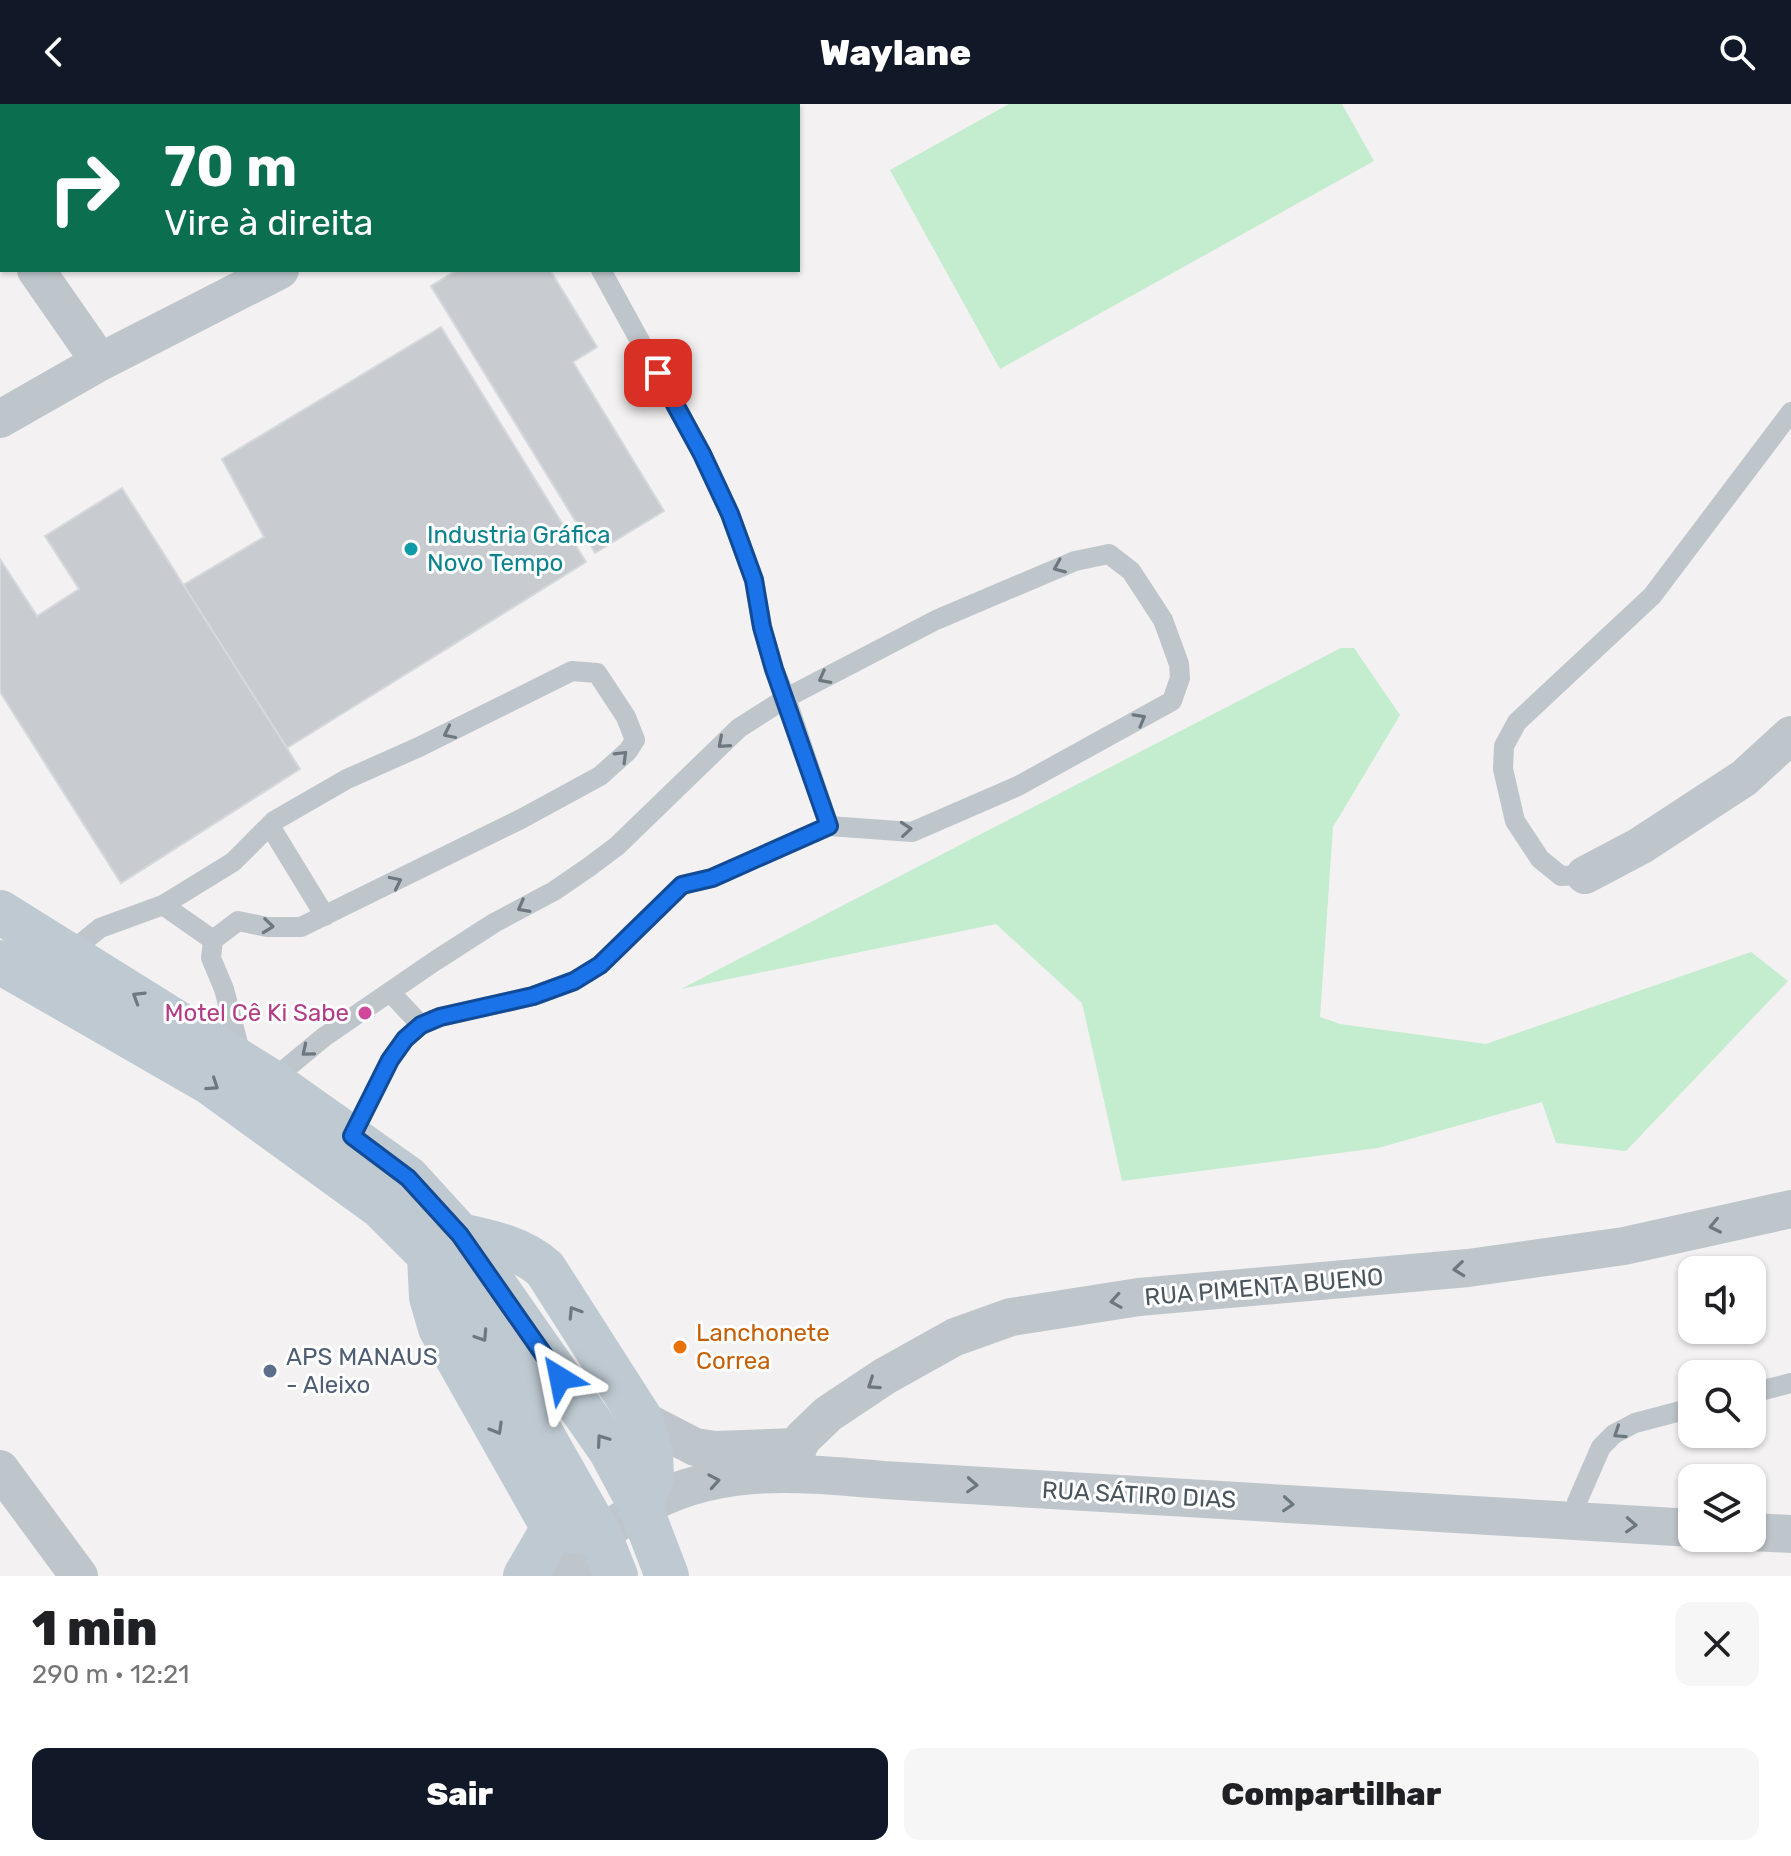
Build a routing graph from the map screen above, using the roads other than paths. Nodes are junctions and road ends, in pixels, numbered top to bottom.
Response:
1 (37, 272) edge
2 (276, 272) edge
3 (602, 272) edge
4 (100, 362) junction
5 (1791, 412) edge
6 (0, 419) edge
7 (786, 698) junction
8 (1791, 735) edge
9 (270, 826) junction
10 (829, 826) junction
11 (1585, 875) joint
12 (163, 905) junction
13 (0, 912) edge
14 (325, 916) junction
15 (213, 940) junction
16 (68, 954) junction
17 (0, 962) edge
18 (390, 992) junction
19 (421, 1025) junction
20 (257, 1072) junction
21 (352, 1136) junction
22 (1791, 1209) edge
23 (444, 1245) junction
24 (1791, 1383) edge
25 (1766, 1389) edge
26 (1678, 1412) edge
27 (641, 1419) junction
28 (795, 1460) junction
29 (0, 1469) edge
30 (641, 1508) junction
31 (1578, 1522) junction
32 (1678, 1527) edge
33 (553, 1528) junction
34 (1766, 1533) edge
35 (1791, 1534) edge
36 (600, 1536) junction
37 (79, 1576) edge
38 (525, 1576) edge
39 (570, 1576) edge
40 (616, 1576) edge
41 (667, 1576) edge

1 - 4 street
2 - 4 street
3 - 7 lane
4 - 6 street
5 - 11 lane
7 - 10 lane
10 -> 7 lane
7 -> 18 lane
8 - 11 street
9 - 12 lane
9 - 14 lane
14 -> 9 lane
10 - 19 lane
12 - 15 lane
12 - 16 lane
13 - 16 main road
15 -> 14 lane
15 - 20 lane
20 -> 16 main road
17 -> 23 main road
18 - 19 lane
18 -> 20 lane
19 - 21 lane
20 - 21 main road
21 - 23 main road
22 -> 28 street, RUA PIMENTA BUENO
27 -> 23 main road
30 -> 23 main road
23 -> 33 main road
23 -> 36 main road
24 - 25 lane
26 -> 31 lane
27 - 28 street, RUA SÁTIRO DIAS
27 - 30 main road
30 -> 28 street, RUA SÁTIRO DIAS
28 -> 31 street, RUA SÁTIRO DIAS
29 - 37 street
30 - 36 street, RUA SÁTIRO DIAS
30 - 41 main road
31 -> 32 street, RUA SÁTIRO DIAS
33 - 36 main road
33 - 38 main road
34 - 35 street
36 - 39 street, RUA SÁTIRO DIAS
36 - 40 main road

